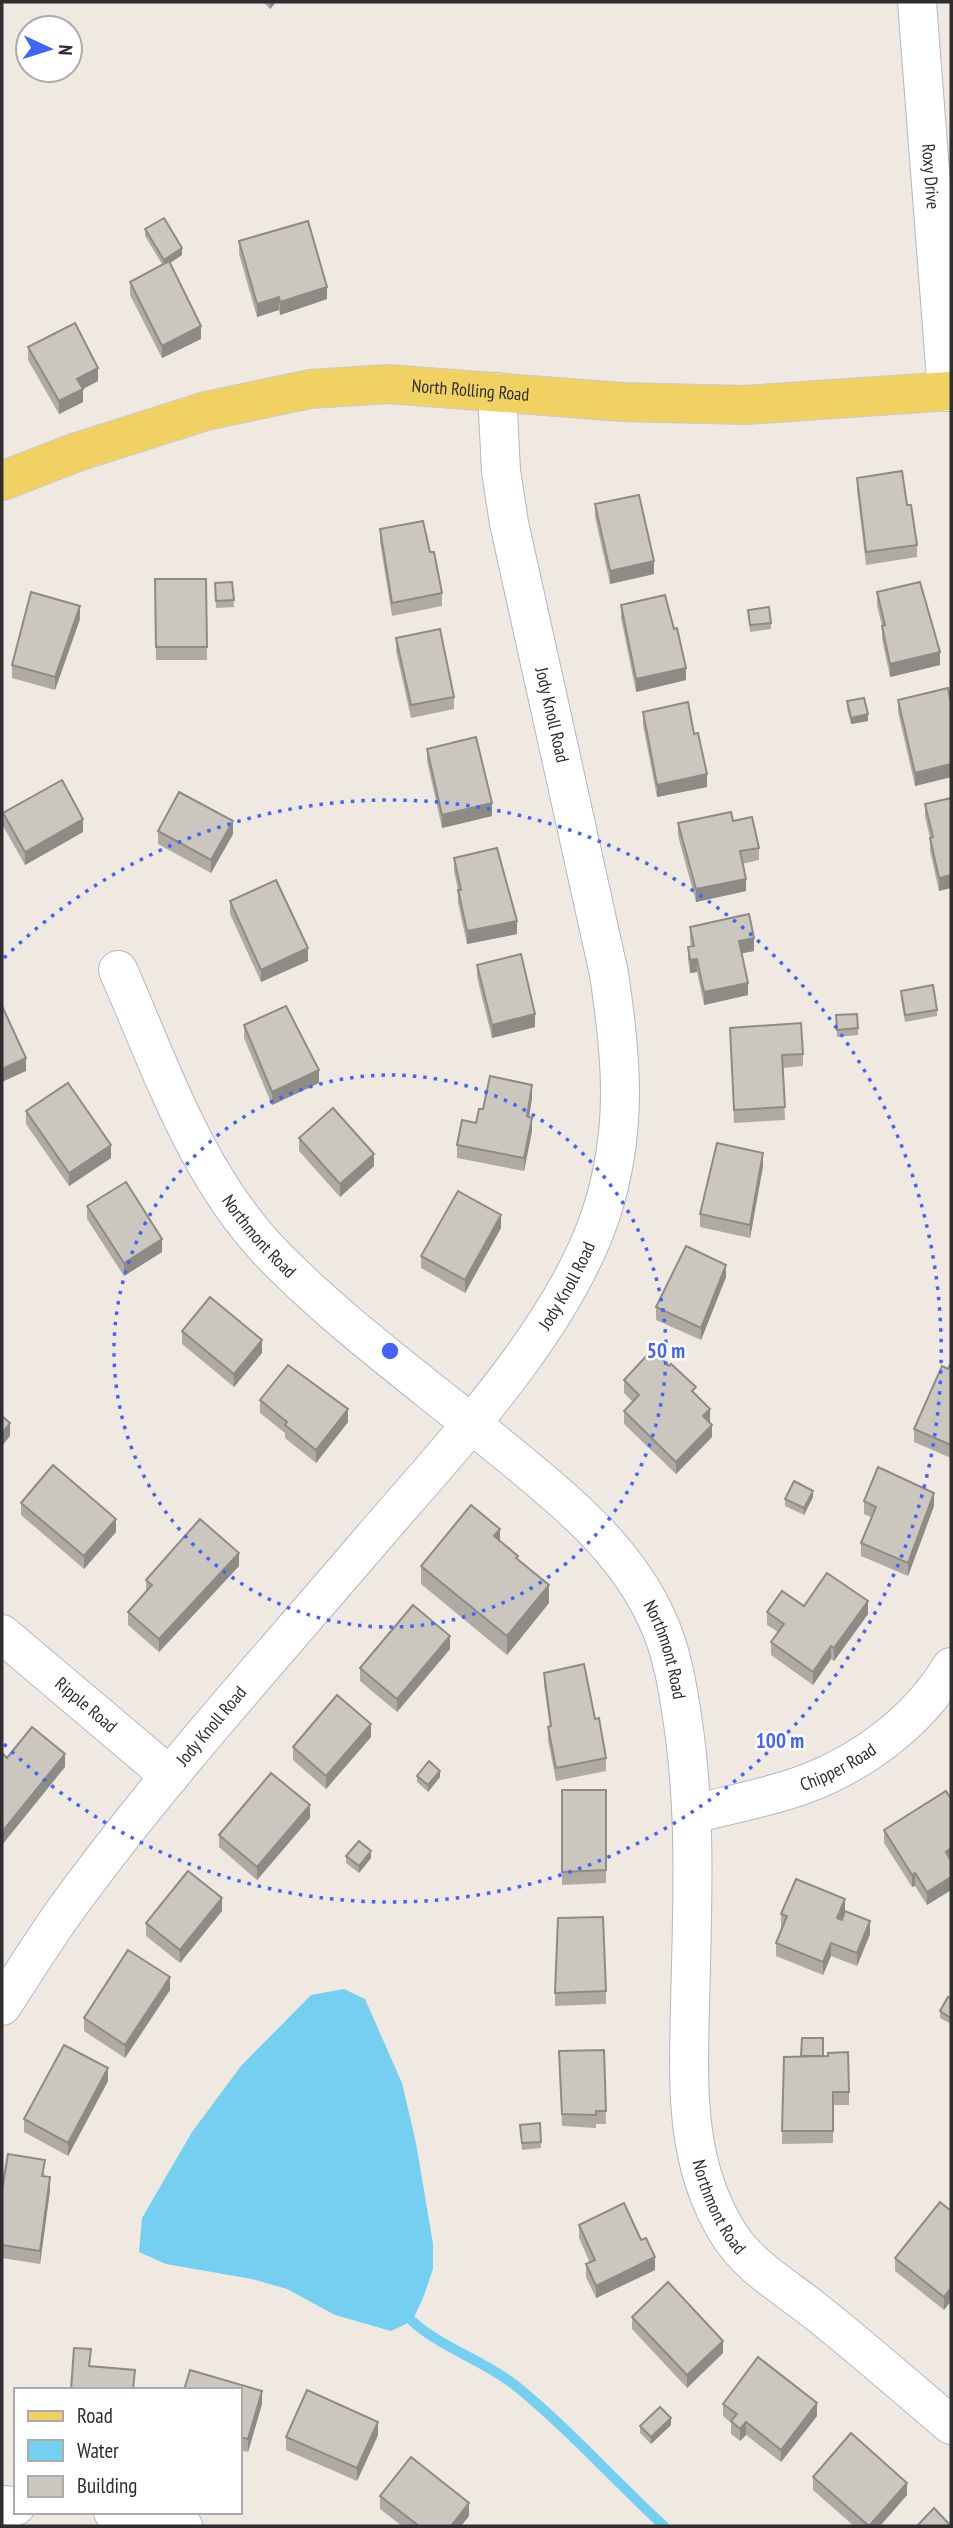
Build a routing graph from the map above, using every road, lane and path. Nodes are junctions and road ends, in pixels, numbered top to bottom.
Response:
1 (917, 2) edge
2 (949, 391) edge
3 (496, 392) junction
4 (2, 481) edge
5 (118, 970) dead end
6 (470, 1423) junction
7 (2, 1634) edge
8 (951, 1667) edge
9 (170, 1776) junction
10 (694, 1814) junction
11 (2, 2006) edge
12 (951, 2426) edge
13 (123, 2514) edge
14 (183, 2526) edge

1 - 2 street, Roxy Drive
2 - 3 main road, North Rolling Road
3 - 4 main road, North Rolling Road
3 - 6 street, Jody Knoll Road
5 - 6 street, Northmont Road
6 - 9 street, Jody Knoll Road
6 - 10 street, Northmont Road
7 - 9 street, Ripple Road
8 - 10 street, Chipper Road
9 - 11 street, Jody Knoll Road
10 - 12 street, Northmont Road
13 - 14 street

